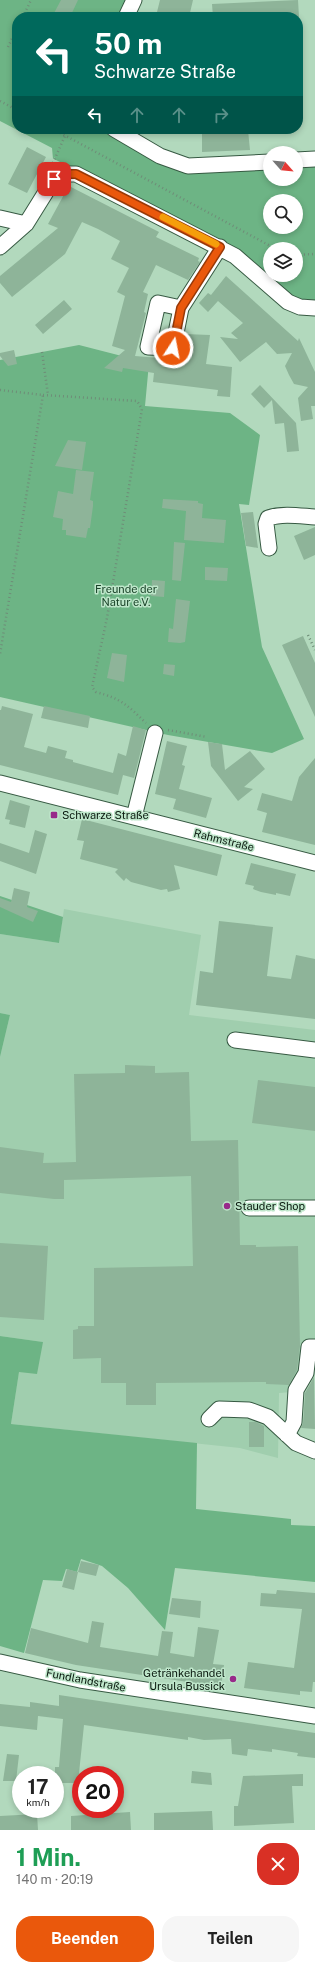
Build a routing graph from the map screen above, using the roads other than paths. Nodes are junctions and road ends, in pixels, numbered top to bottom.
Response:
1 (134, 0) edge
2 (128, 12) edge
3 (123, 134) edge
4 (315, 159) edge
5 (303, 160) edge
6 (263, 162) edge
7 (0, 218) edge
8 (26, 224) junction
9 (0, 247) edge
10 (220, 247) junction
11 (181, 308) dead end
12 (315, 308) edge
13 (315, 518) edge
14 (269, 548) dead end
15 (158, 730) road end
16 (0, 783) edge
17 (134, 817) junction
18 (315, 864) edge
19 (235, 1040) dead end
20 (315, 1050) edge
21 (250, 1208) dead end
22 (315, 1208) edge
23 (315, 1347) edge
24 (209, 1419) dead end
25 (287, 1435) junction
26 (315, 1451) edge
27 (0, 1662) edge
28 (315, 1716) edge

1 - 2 street
3 - 6 street
4 - 5 street
7 - 8 street
8 - 9 street
8 - 10 street
10 - 11 street
10 - 12 street
13 - 14 street
15 - 17 street
16 - 17 street, Rahmstraße
17 - 18 street, Rahmstraße
19 - 20 street
21 - 22 street
23 - 25 street
24 - 25 street
25 - 26 street
27 - 28 street, Fundlandstraße

